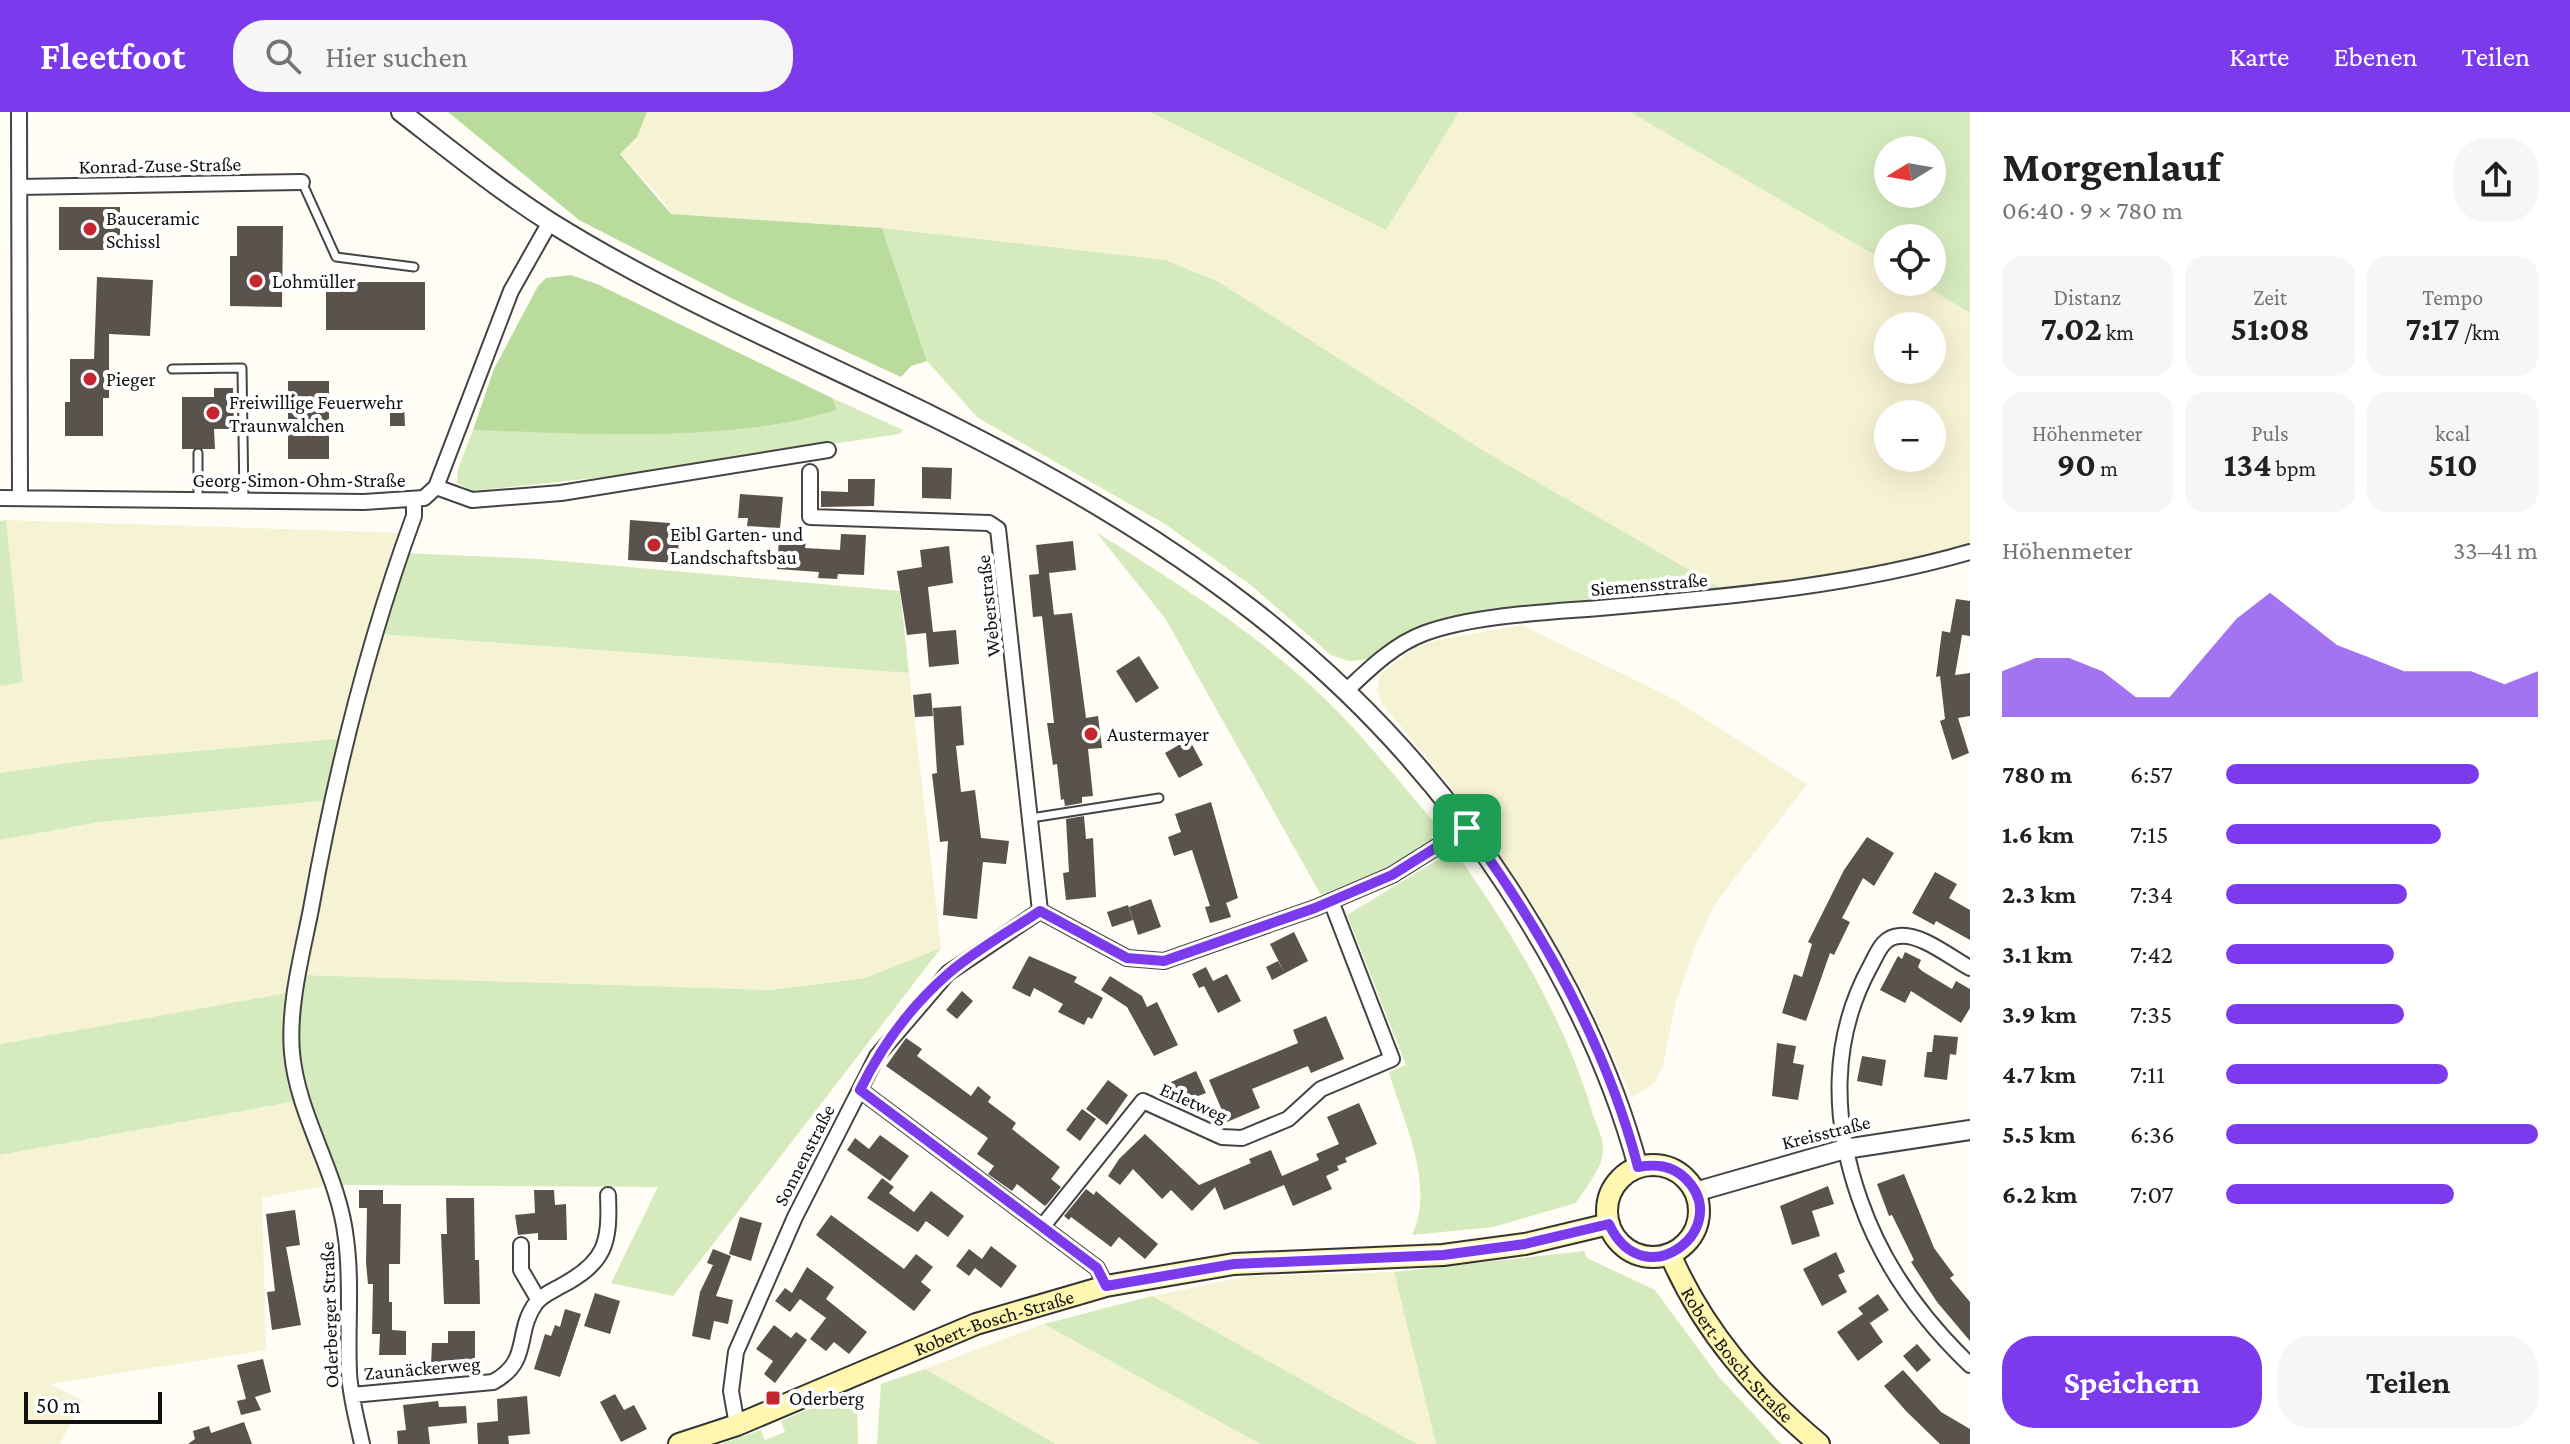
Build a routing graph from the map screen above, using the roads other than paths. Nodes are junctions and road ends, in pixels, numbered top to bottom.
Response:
1 (19, 112) edge
2 (401, 112) edge
3 (302, 182) joint
4 (19, 187) junction
5 (550, 222) junction
6 (414, 267) dead end
7 (172, 369) dead end
8 (828, 450) dead end
9 (198, 453) dead end
10 (810, 472) dead end
11 (436, 487) junction
12 (0, 498) edge
13 (20, 498) junction
14 (414, 499) junction
15 (198, 500) junction
16 (244, 501) junction
17 (1970, 552) edge
18 (1348, 689) junction
19 (1159, 798) dead end
20 (1031, 818) junction
21 (1467, 828) junction
22 (1331, 901) junction
23 (1040, 911) junction
24 (1970, 968) edge
25 (860, 1090) junction
26 (1970, 1130) edge
27 (1845, 1149) junction
28 (1638, 1167) junction
29 (1695, 1192) junction
30 (608, 1195) dead end
31 (1609, 1224) junction
32 (1042, 1227) junction
33 (521, 1245) dead end
34 (1670, 1254) junction
35 (1106, 1286) junction
36 (538, 1299) junction
37 (1970, 1365) edge
38 (352, 1395) junction
39 (737, 1425) junction
40 (362, 1444) edge
41 (679, 1444) edge
42 (1819, 1444) edge

1 - 4 street
2 - 5 street
3 - 4 street, Konrad-Zuse-Straße
3 - 6 lane
4 - 13 street
5 - 11 street
5 - 18 street
7 - 16 lane
8 - 11 street
9 - 15 lane
10 - 20 street, Weberstraße
11 - 14 street, Georg-Simon-Ohm-Straße
12 - 13 street, Georg-Simon-Ohm-Straße
13 - 15 street, Georg-Simon-Ohm-Straße
14 - 16 street, Georg-Simon-Ohm-Straße
14 - 38 street, Oderberger Straße
15 - 16 street, Georg-Simon-Ohm-Straße
17 - 18 street, Siemensstraße
18 - 21 street
19 - 20 lane
20 - 23 street, Weberstraße
21 - 22 street
21 - 28 street
22 - 23 street
22 - 32 street, Erletweg
23 - 25 street, Sonnenstraße
24 - 27 street
25 - 32 street
25 - 39 street, Sonnenstraße
26 - 27 street, Kreisstraße
27 - 29 street, Kreisstraße
27 - 37 street
28 - 29 main road
28 - 31 main road
29 - 34 main road
30 - 36 street
31 - 34 main road
31 - 35 main road, Robert-Bosch-Straße
32 - 35 street
33 - 36 street
34 - 42 main road, Robert-Bosch-Straße
35 - 39 main road, Robert-Bosch-Straße
36 - 38 street, Zaunäckerweg
38 - 40 street, Oderberger Straße
39 - 41 main road, Robert-Bosch-Straße

